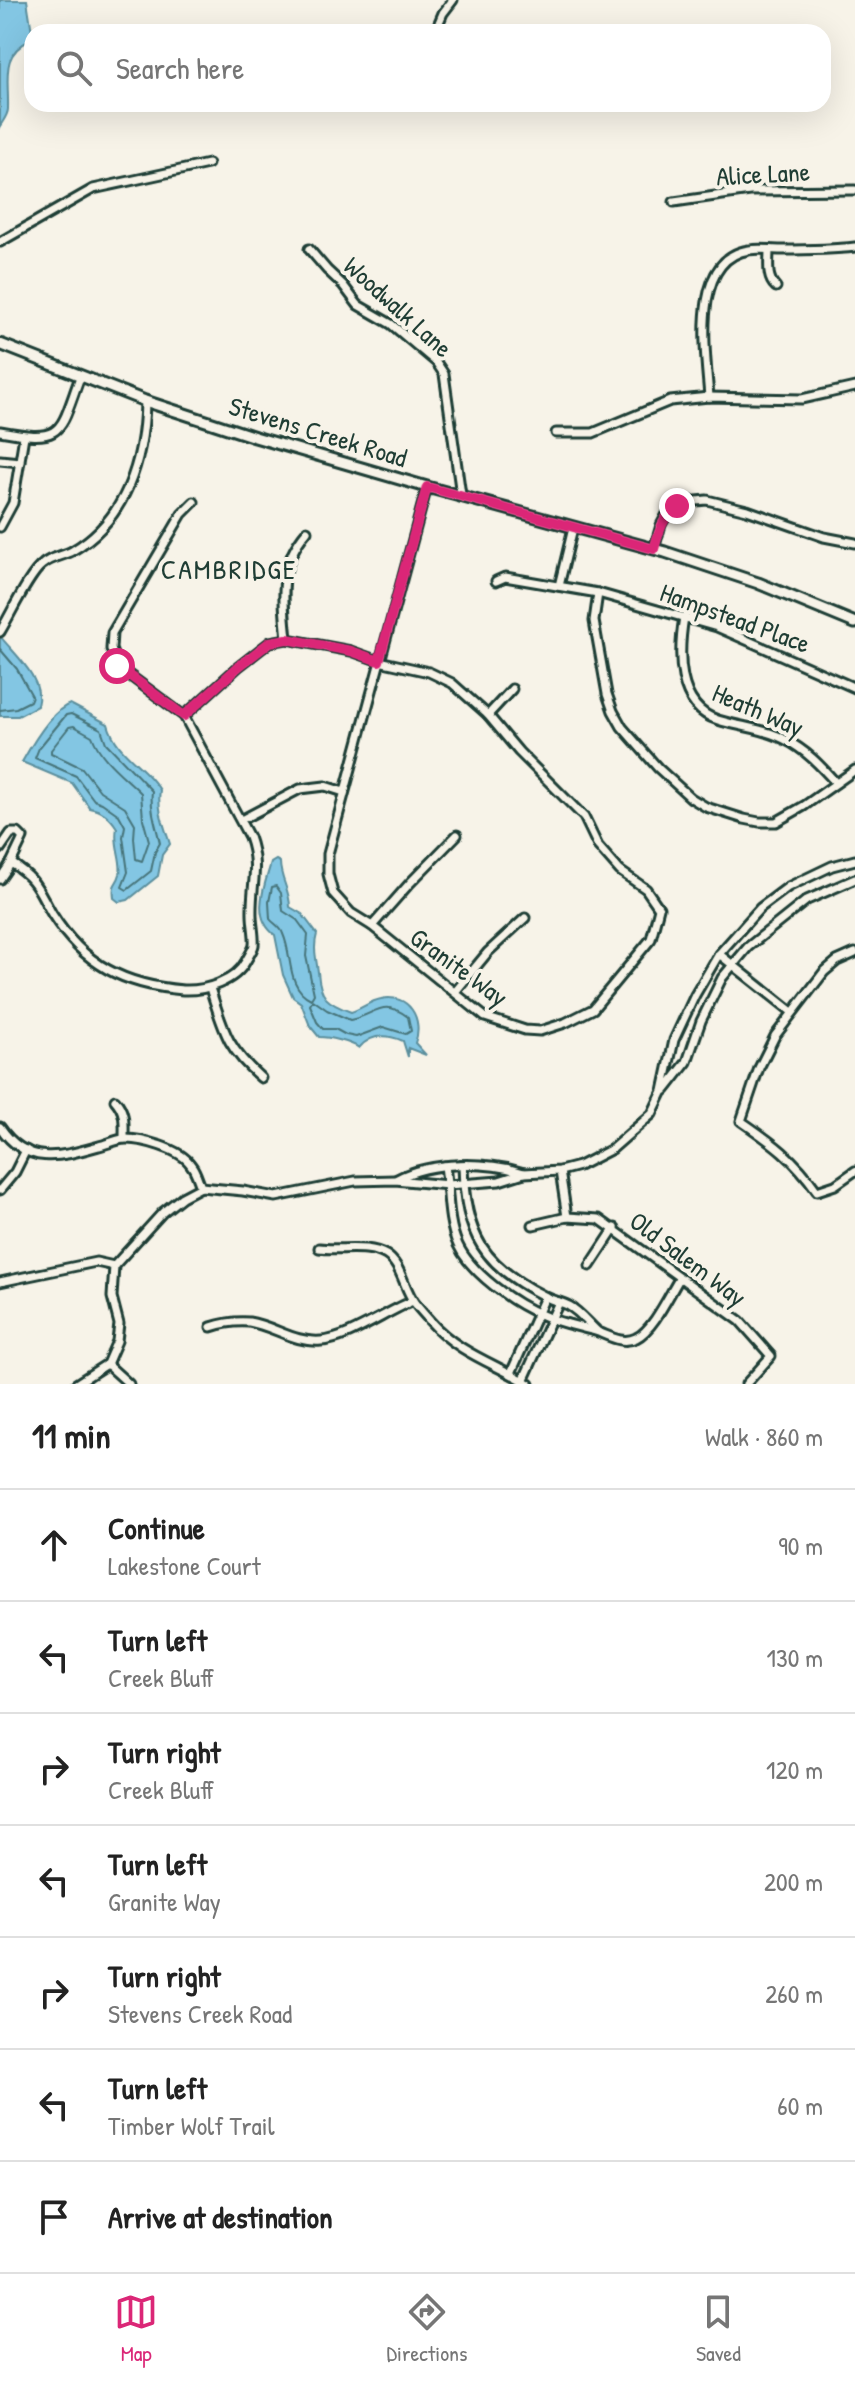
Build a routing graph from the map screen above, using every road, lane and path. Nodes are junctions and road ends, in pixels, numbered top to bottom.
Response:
1 (453, 0) edge
2 (438, 24) edge
3 (208, 164) dead end
4 (855, 190) edge
5 (674, 202) dead end
6 (0, 242) edge
7 (855, 247) edge
8 (309, 249) dead end
9 (769, 250) junction
10 (776, 287) dead end
11 (0, 344) edge
12 (80, 377) junction
13 (855, 387) edge
14 (709, 397) junction
15 (145, 401) junction
16 (0, 431) edge
17 (556, 433) dead end
18 (24, 436) junction
19 (0, 460) edge
20 (20, 462) junction
21 (427, 487) junction
22 (461, 495) junction
23 (194, 502) dead end
24 (0, 527) edge
25 (573, 528) junction
26 (307, 531) dead end
27 (855, 543) edge
28 (654, 549) junction
29 (496, 581) dead end
30 (559, 586) junction
31 (598, 593) junction
32 (684, 617) junction
33 (855, 623) edge
34 (0, 632) edge
35 (287, 639) junction
36 (379, 661) junction
37 (855, 688) edge
38 (512, 689) dead end
39 (488, 715) junction
40 (184, 716) junction
41 (855, 770) edge
42 (836, 783) junction
43 (344, 792) junction
44 (241, 820) junction
45 (457, 835) dead end
46 (0, 849) edge
47 (855, 860) edge
48 (11, 863) junction
49 (0, 879) edge
50 (855, 879) edge
51 (525, 918) dead end
52 (372, 926) junction
53 (855, 953) edge
54 (719, 954) junction
55 (733, 965) junction
56 (210, 988) junction
57 (455, 992) junction
58 (792, 1012) junction
59 (261, 1078) dead end
60 (663, 1091) junction
61 (115, 1100) dead end
62 (0, 1127) edge
63 (124, 1139) junction
64 (26, 1150) junction
65 (445, 1166) junction
66 (463, 1166) junction
67 (560, 1171) junction
68 (855, 1171) edge
69 (524, 1173) junction
70 (395, 1180) junction
71 (463, 1184) junction
72 (448, 1185) junction
73 (201, 1187) junction
74 (0, 1190) edge
75 (567, 1217) junction
76 (533, 1225) dead end
77 (615, 1228) junction
78 (319, 1248) dead end
79 (114, 1266) junction
80 (590, 1266) dead end
81 (679, 1279) junction
82 (0, 1282) edge
83 (545, 1297) junction
84 (413, 1301) junction
85 (559, 1302) junction
86 (538, 1314) junction
87 (552, 1319) junction
88 (211, 1327) dead end
89 (598, 1332) junction
90 (107, 1364) junction
91 (518, 1379) edge
92 (76, 1384) edge
93 (129, 1384) edge
94 (746, 1384) edge

1 - 2 street
3 - 6 street
4 - 5 street, Alice Lane
7 - 9 street
8 - 22 street, Woodwalk Lane
9 - 10 street
9 - 14 street
11 - 12 street, Stevens Creek Road
12 - 15 street, Stevens Creek Road
12 - 18 street
13 - 14 street
14 - 17 street
15 - 21 street, Stevens Creek Road
15 - 34 street
16 - 18 street
18 - 20 street
19 - 20 street
20 - 24 street
21 - 22 street, Stevens Creek Road
21 - 36 street, Granite Way
22 - 25 street, Stevens Creek Road
23 - 40 street
25 - 28 street, Stevens Creek Road
25 - 30 street
26 - 35 street
27 - 28 street
28 - 33 street, Stevens Creek Road
29 - 30 street, Hampstead Place
30 - 31 street, Hampstead Place
31 - 32 street, Hampstead Place
31 - 42 street
32 - 37 street, Hampstead Place
32 - 42 street, Heath Way
35 - 36 street
35 - 40 street
36 - 39 street, Granite Way
36 - 43 street, Granite Way
38 - 39 street
39 - 57 street, Granite Way
40 - 44 street
41 - 42 street
43 - 44 street
43 - 52 street, Granite Way
44 - 56 street
45 - 52 street
46 - 48 street
47 - 54 street
48 - 49 street
48 - 56 street
50 - 55 street
51 - 57 street
52 - 57 street, Granite Way
53 - 58 street
54 - 55 street
54 - 60 street
55 - 58 street
55 - 60 street
56 - 59 street
58 - 68 street
60 - 67 street
61 - 63 street
62 - 64 street
63 - 64 street
63 - 73 street
64 - 74 street
65 - 66 street
65 - 70 street
65 - 72 street
66 - 69 street
66 - 71 street
67 - 69 street
67 - 75 street
69 - 71 street
70 - 72 street
70 - 73 street
71 - 72 street
71 - 83 street
72 - 86 street
73 - 79 street
75 - 76 street, Old Salem Way
75 - 77 street, Old Salem Way
77 - 80 street
77 - 81 street, Old Salem Way
78 - 84 street
79 - 82 street
79 - 90 street
81 - 89 street
81 - 94 street, Old Salem Way
83 - 85 street
83 - 86 street
84 - 88 street
84 - 91 street
85 - 87 street
85 - 89 street
86 - 87 street
86 - 91 street
87 - 89 street
87 - 91 street
90 - 92 street
90 - 93 street

